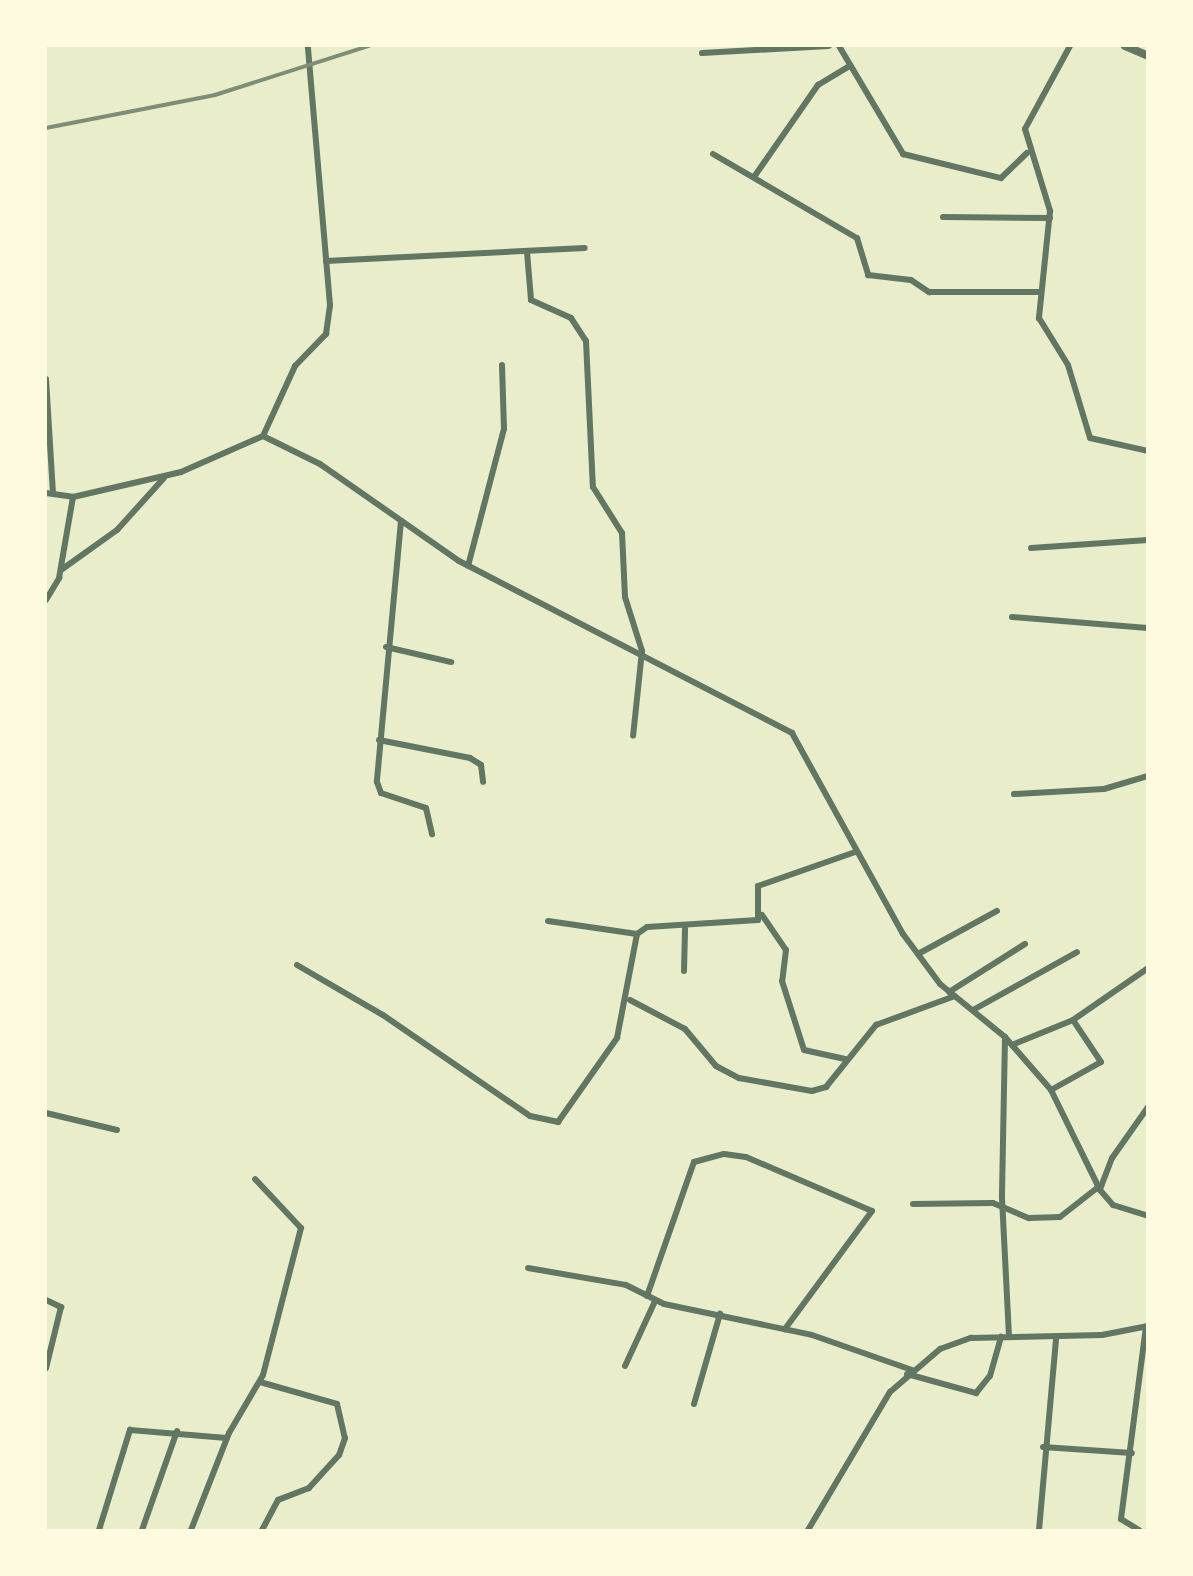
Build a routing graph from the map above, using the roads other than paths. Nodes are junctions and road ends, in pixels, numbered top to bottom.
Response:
1 (308, 46) edge
2 (829, 46) edge
3 (839, 46) edge
4 (1070, 46) edge
5 (1125, 46) edge
6 (702, 53) dead end
7 (1147, 56) edge
8 (850, 66) junction
9 (1027, 153) junction
10 (713, 154) dead end
11 (754, 177) junction
12 (943, 217) dead end
13 (1050, 218) junction
14 (585, 248) dead end
15 (527, 252) junction
16 (326, 261) junction
17 (1041, 292) junction
18 (502, 365) dead end
19 (46, 379) edge
20 (263, 436) junction
21 (1147, 451) edge
22 (166, 476) junction
23 (49, 494) edge
24 (73, 497) junction
25 (401, 521) junction
26 (1147, 540) edge
27 (1031, 548) dead end
28 (468, 566) junction
29 (61, 570) junction
30 (46, 600) edge
31 (1012, 617) dead end
32 (1147, 628) edge
33 (386, 647) junction
34 (642, 652) junction
35 (450, 662) dead end
36 (633, 736) dead end
37 (379, 740) junction
38 (1147, 776) edge
39 (483, 782) dead end
40 (1014, 794) dead end
41 (432, 834) dead end
42 (855, 852) junction
43 (997, 911) dead end
44 (762, 915) junction
45 (548, 921) dead end
46 (685, 929) junction
47 (637, 934) junction
48 (1025, 944) dead end
49 (1077, 952) dead end
50 (918, 954) junction
51 (297, 965) dead end
52 (1147, 968) edge
53 (684, 971) dead end
54 (952, 994) junction
55 (629, 1000) junction
56 (973, 1010) junction
57 (1073, 1020) junction
58 (1005, 1037) junction
59 (1012, 1045) junction
60 (845, 1059) junction
61 (1051, 1090) junction
62 (1147, 1107) edge
63 (46, 1113) edge
64 (117, 1130) dead end
65 (255, 1180) dead end
66 (1099, 1189) junction
67 (913, 1204) dead end
68 (1002, 1207) junction
69 (1147, 1216) edge
70 (528, 1268) dead end
71 (647, 1296) junction
72 (46, 1300) edge
73 (655, 1301) junction
74 (719, 1314) junction
75 (1147, 1327) edge
76 (785, 1329) junction
77 (1000, 1337) junction
78 (1009, 1337) junction
79 (1056, 1338) junction
80 (625, 1366) dead end
81 (46, 1368) edge
82 (910, 1372) junction
83 (260, 1382) junction
84 (694, 1404) dead end
85 (177, 1431) junction
86 (227, 1438) junction
87 (1043, 1447) junction
88 (1132, 1453) junction
89 (99, 1531) edge
90 (142, 1531) edge
91 (191, 1531) edge
92 (262, 1531) edge
93 (807, 1531) edge
94 (1038, 1531) edge
95 (1139, 1531) edge

1 - 16 street
2 - 6 street
3 - 8 street
4 - 9 street
5 - 7 street
8 - 9 street
8 - 11 street
9 - 13 street
10 - 11 street
11 - 17 street
12 - 13 street
13 - 17 street
14 - 15 street
15 - 16 street
15 - 34 street
16 - 20 street
17 - 21 street
18 - 28 street
19 - 23 street
20 - 22 street
20 - 25 street
22 - 24 street
22 - 29 street
23 - 24 street
24 - 29 street
25 - 28 street
25 - 33 street
26 - 27 street
28 - 34 street
29 - 30 street
31 - 32 street
33 - 35 street
33 - 37 street
34 - 36 street
34 - 42 street
37 - 39 street
37 - 41 street
38 - 40 street
42 - 44 street
42 - 50 street
43 - 50 street
44 - 46 street
44 - 60 street
45 - 47 street
46 - 47 street
46 - 53 street
47 - 55 street
48 - 54 street
49 - 56 street
50 - 54 street
51 - 55 street
52 - 57 street
54 - 56 street
54 - 60 street
55 - 60 street
56 - 58 street
57 - 59 street
57 - 61 street
58 - 59 street
58 - 68 street
59 - 61 street
61 - 66 street
62 - 66 street
63 - 64 street
65 - 83 street
66 - 68 street
66 - 69 street
67 - 68 street
68 - 78 street
70 - 71 street
71 - 73 street
71 - 76 street
72 - 81 street
73 - 74 street
73 - 80 street
74 - 76 street
74 - 84 street
75 - 79 street
75 - 88 street
76 - 82 street
77 - 78 street
77 - 82 street
77 - 82 street
78 - 79 street
79 - 87 street
82 - 93 street
83 - 86 street
83 - 92 street
85 - 86 street
85 - 89 street
85 - 90 street
86 - 91 street
87 - 88 street
87 - 94 street
88 - 95 street

